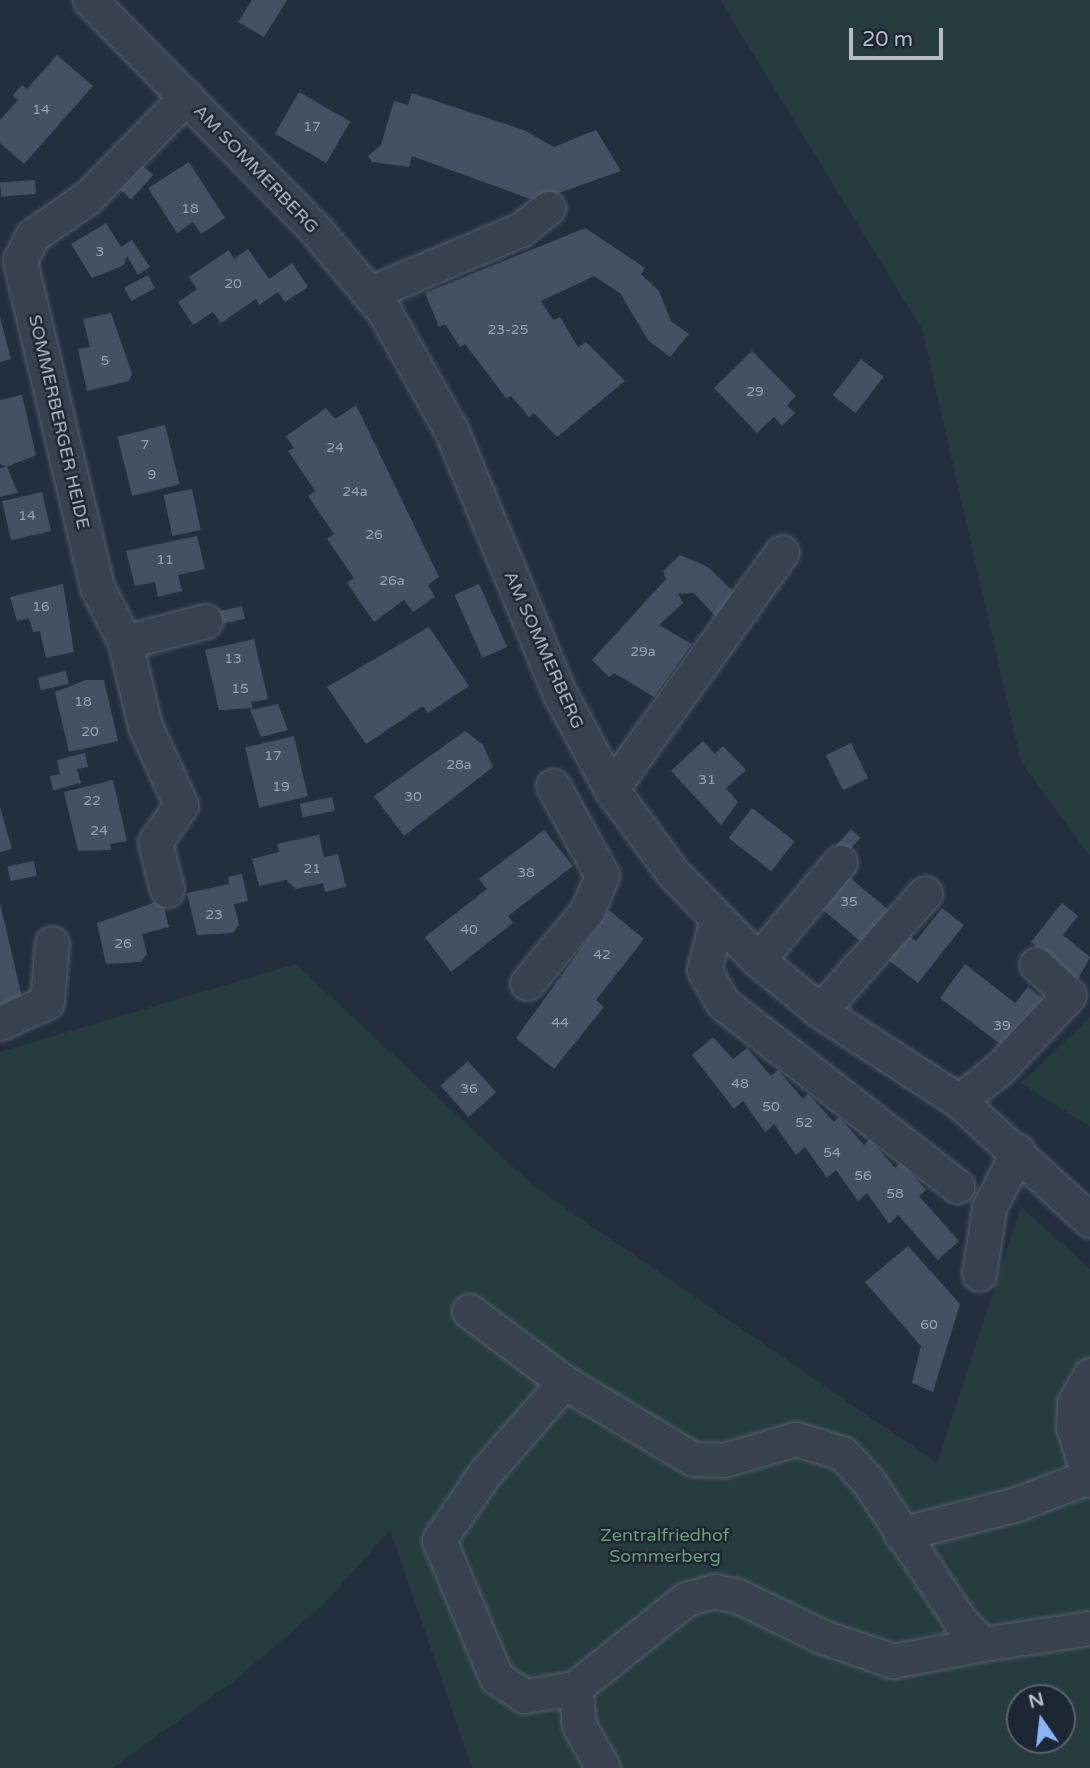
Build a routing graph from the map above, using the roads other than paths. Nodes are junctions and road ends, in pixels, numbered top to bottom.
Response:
1 (90, 0) edge
2 (186, 97) junction
3 (548, 208) dead end
4 (370, 293) junction
5 (782, 552) dead end
6 (205, 621) dead end
7 (125, 642) junction
8 (553, 786) dead end
9 (611, 789) junction
10 (840, 862) dead end
11 (167, 890) dead end
12 (925, 892) dead end
13 (716, 922) junction
14 (52, 943) dead end
15 (758, 960) junction
16 (1036, 964) dead end
17 (527, 983) dead end
18 (820, 1011) junction
19 (0, 1023) edge
20 (958, 1101) junction
21 (1018, 1151) junction
22 (957, 1186) dead end
23 (1090, 1220) edge
24 (979, 1275) dead end
25 (469, 1311) dead end
26 (1090, 1375) edge
27 (564, 1382) junction
28 (1088, 1479) edge
29 (901, 1534) junction
30 (1090, 1628) edge
31 (983, 1644) junction
32 (575, 1688) junction
33 (603, 1768) edge

1 - 2 street, AM SOMMERBERG
2 - 4 street, AM SOMMERBERG
2 - 7 street, SOMMERBERGER HEIDE
3 - 4 street
4 - 9 street, AM SOMMERBERG
5 - 9 street
6 - 7 street
7 - 11 street, SOMMERBERGER HEIDE
8 - 17 street
9 - 13 street, AM SOMMERBERG
10 - 15 street
12 - 18 street
13 - 15 street, AM SOMMERBERG
13 - 22 street
14 - 19 street
15 - 18 street, AM SOMMERBERG
16 - 20 street
18 - 20 street, AM SOMMERBERG
20 - 21 street, AM SOMMERBERG
21 - 23 street, AM SOMMERBERG
21 - 24 street
25 - 27 street
26 - 28 street
27 - 29 street
27 - 32 street
28 - 29 street
29 - 31 street
30 - 31 street
31 - 32 street
32 - 33 street

